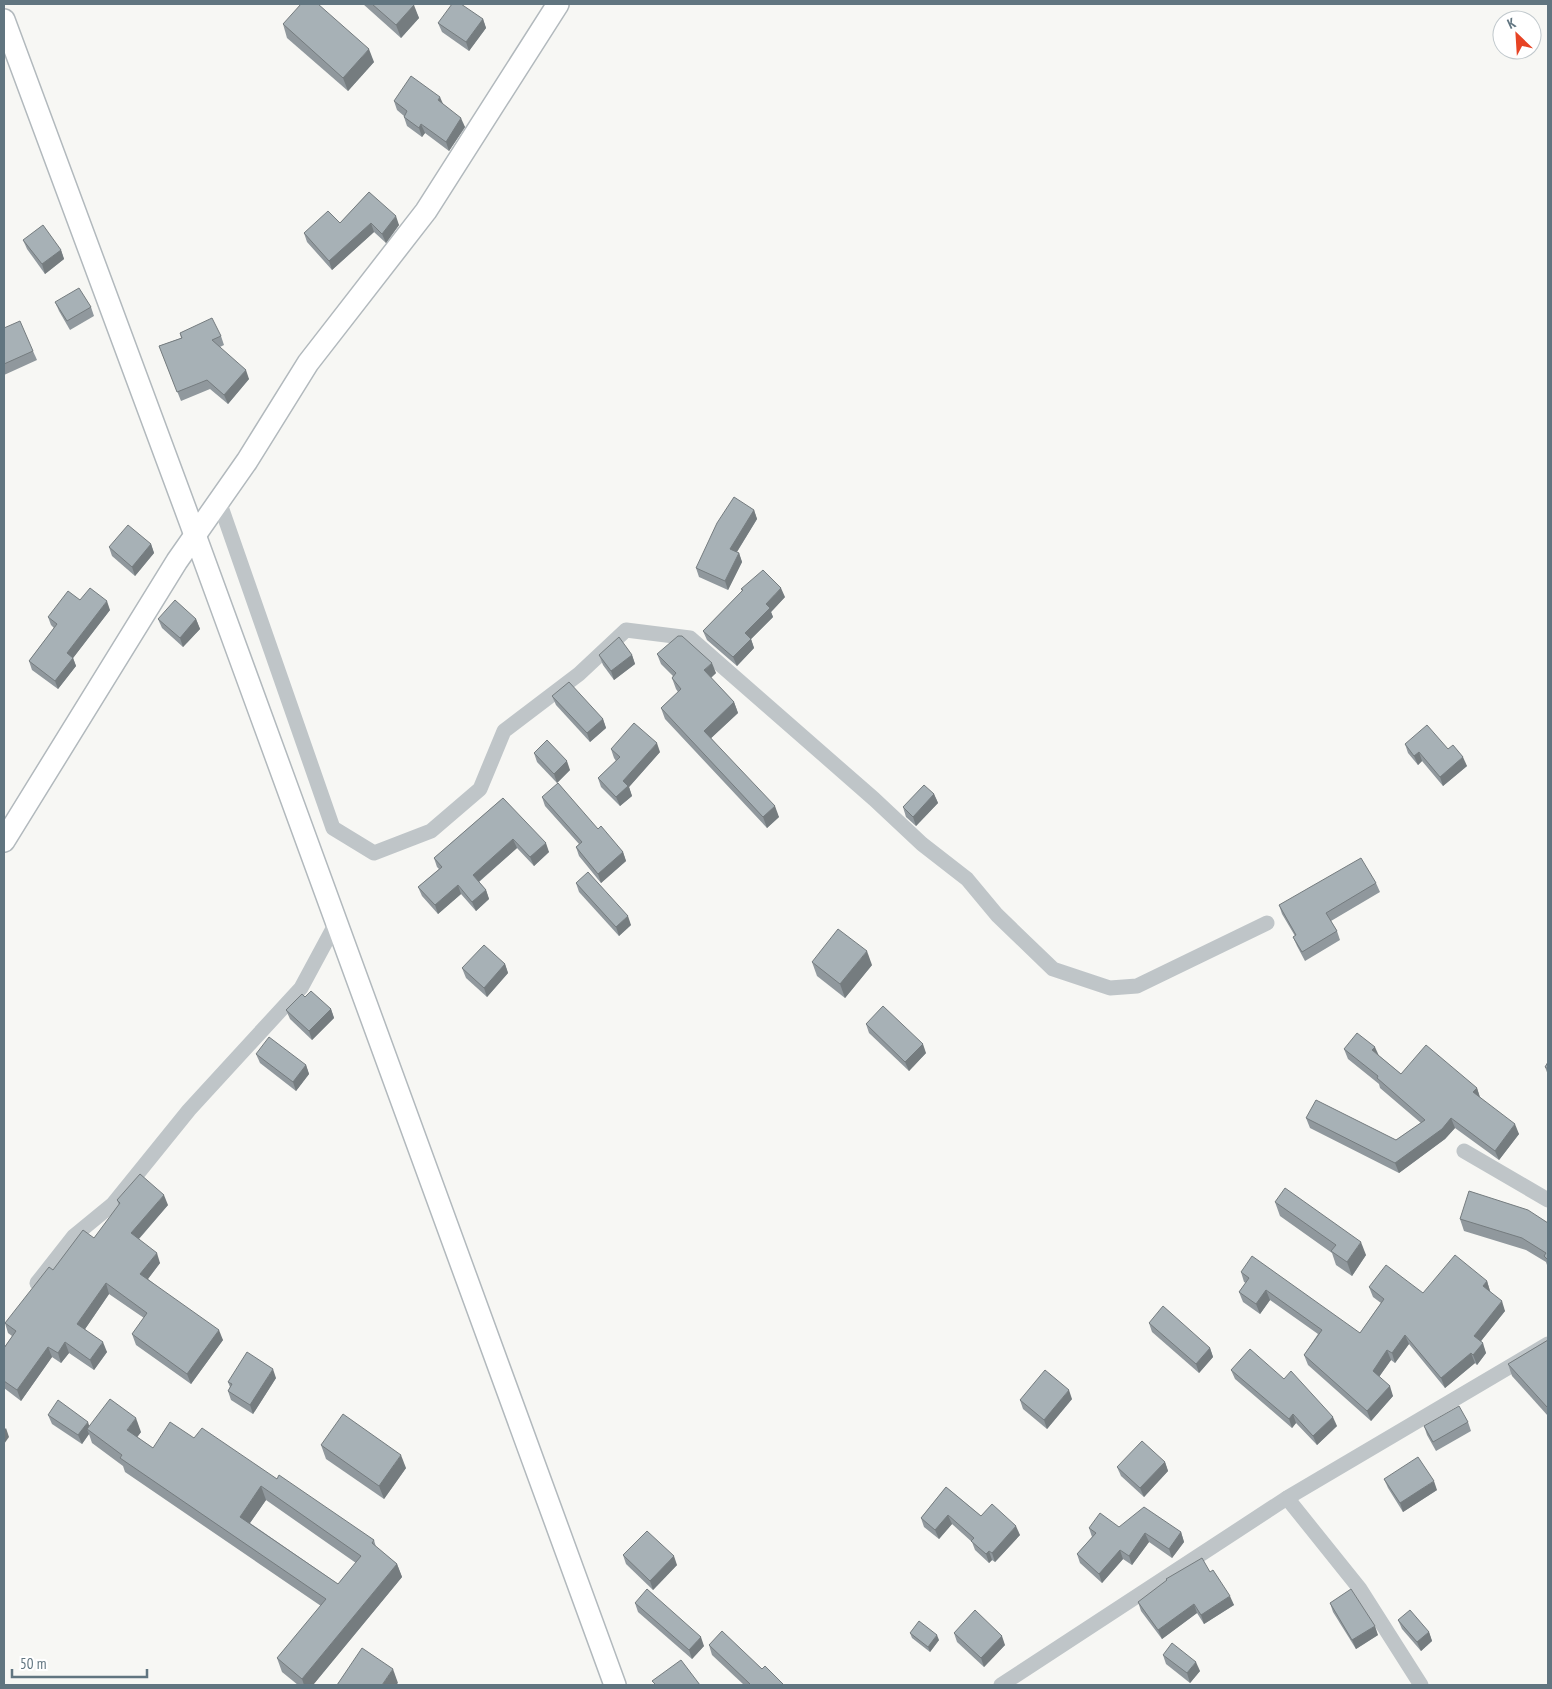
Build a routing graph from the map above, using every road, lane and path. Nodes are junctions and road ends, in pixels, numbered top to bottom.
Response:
1 (558, 4) edge
2 (4, 20) edge
3 (219, 501) junction
4 (195, 536) junction
5 (4, 841) edge
6 (336, 923) junction
7 (1267, 923) dead end
8 (1464, 1151) dead end
9 (1548, 1200) edge
10 (27, 1295) edge
11 (1548, 1344) edge
12 (1287, 1498) junction
13 (615, 1685) edge
14 (1001, 1685) edge
15 (1420, 1685) edge

1 - 3 street
2 - 4 street
3 - 4 street
3 - 7 street
4 - 5 street
4 - 6 street
6 - 10 street
6 - 13 street
8 - 9 street
11 - 12 street
12 - 14 street
12 - 15 street

